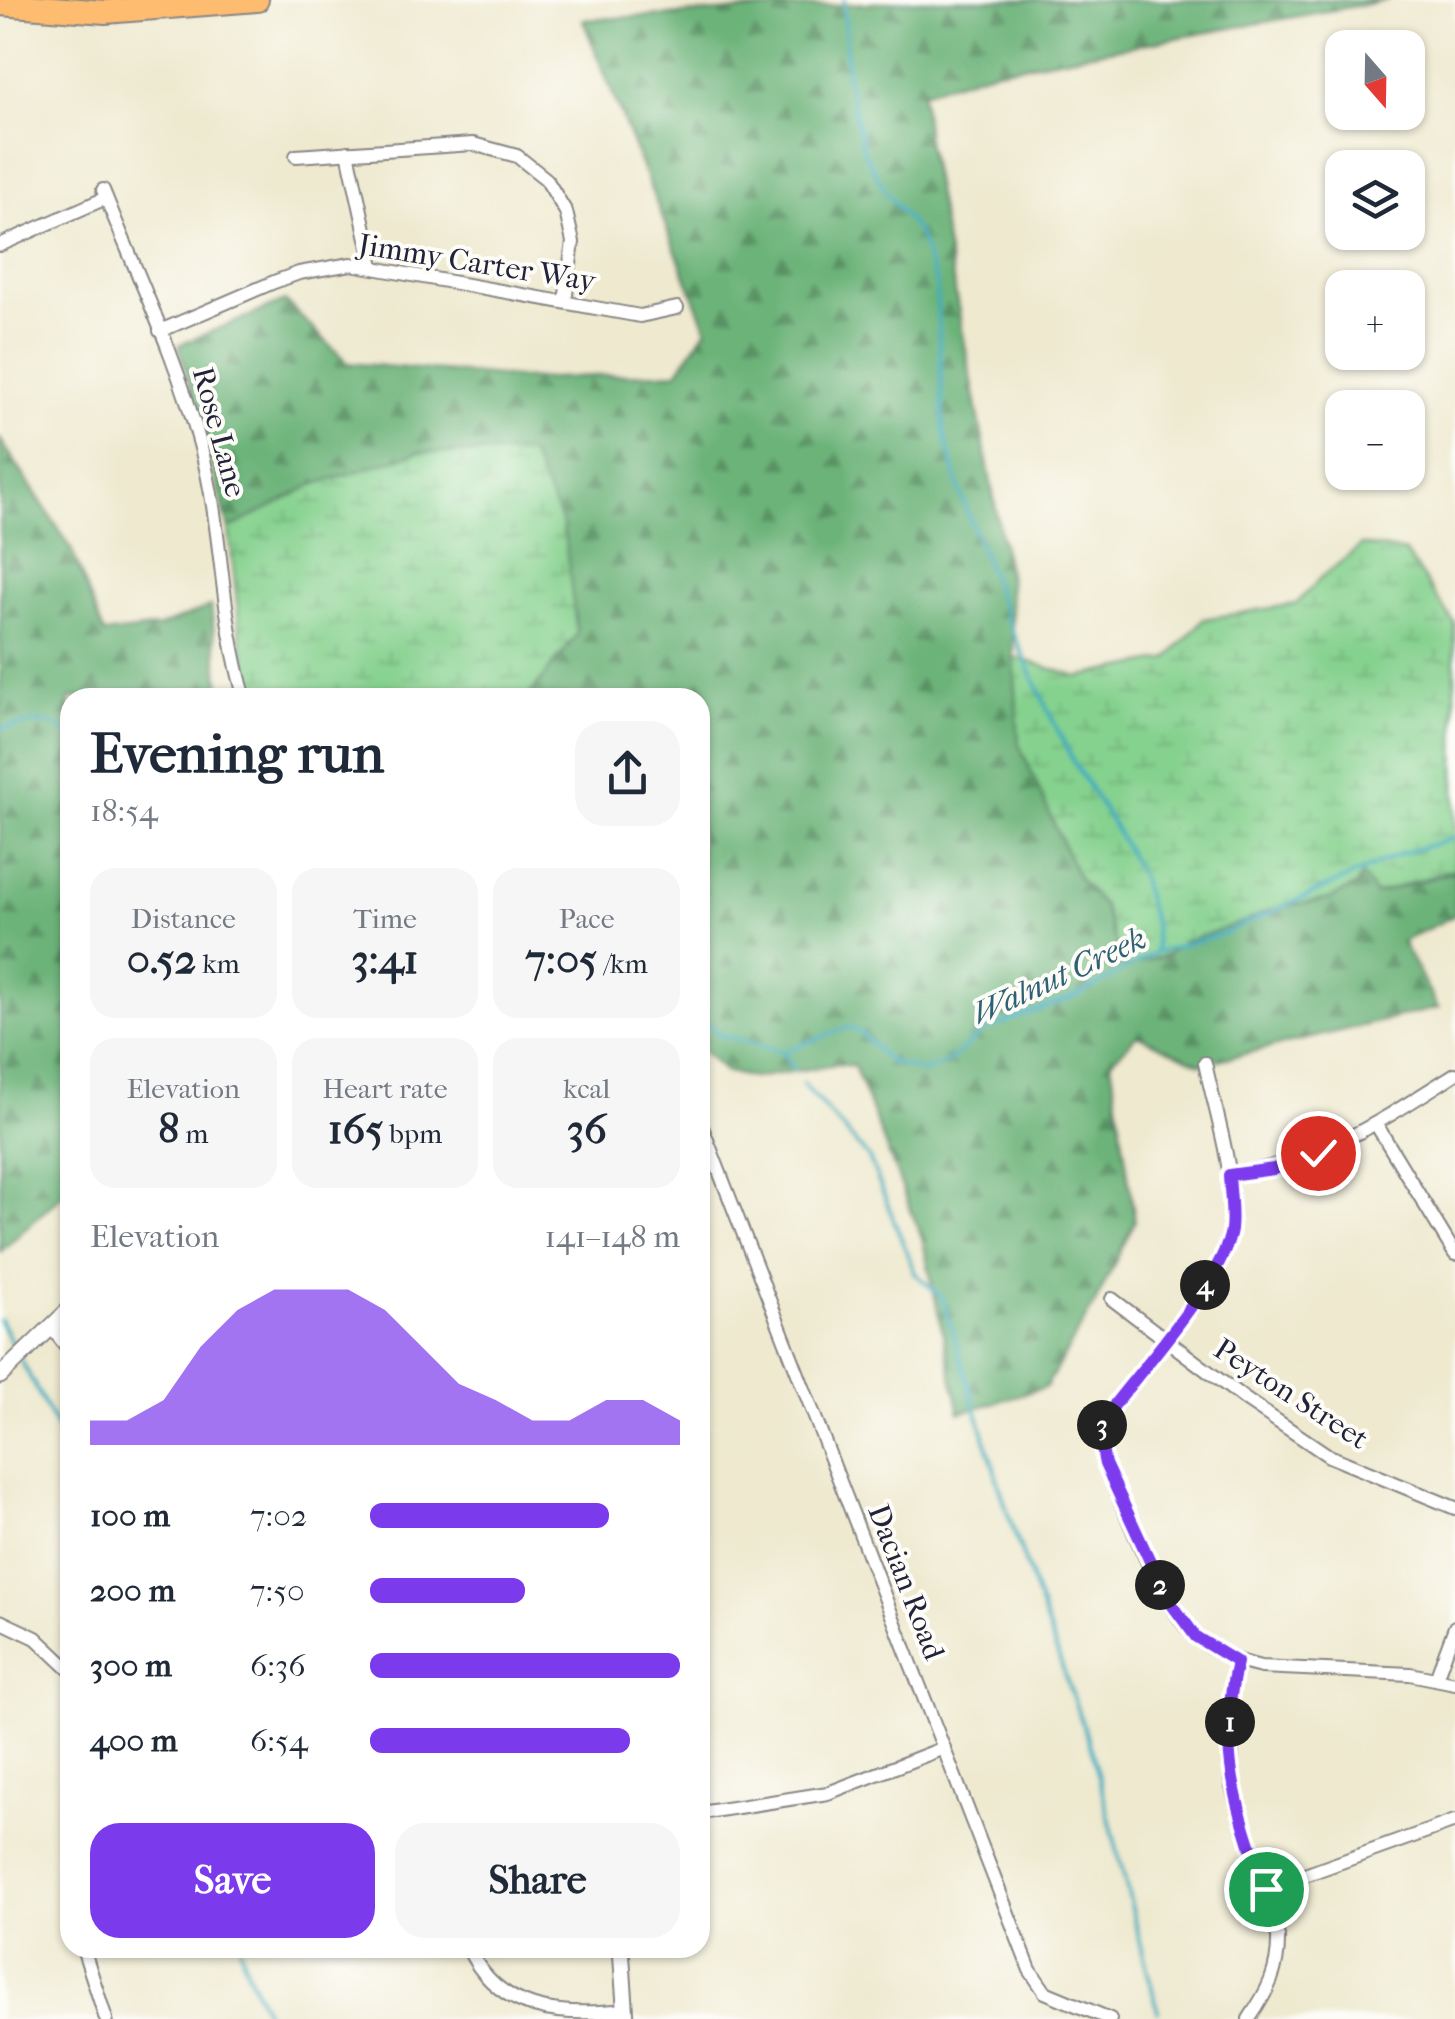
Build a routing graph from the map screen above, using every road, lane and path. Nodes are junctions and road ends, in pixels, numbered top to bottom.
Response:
1 (257, 0) edge
2 (0, 4) edge
3 (105, 12) junction
4 (0, 20) edge
5 (348, 152) junction
6 (296, 156) dead end
7 (0, 245) edge
8 (373, 266) junction
9 (565, 302) junction
10 (678, 308) dead end
11 (160, 332) junction
12 (243, 688) edge
13 (1205, 1063) dead end
14 (1455, 1074) edge
15 (1376, 1124) junction
16 (710, 1148) edge
17 (1229, 1175) junction
18 (1455, 1254) edge
19 (1112, 1298) dead end
20 (60, 1319) edge
21 (51, 1327) junction
22 (60, 1338) edge
23 (1165, 1339) junction
24 (0, 1376) edge
25 (1455, 1508) edge
26 (0, 1620) edge
27 (1455, 1627) edge
28 (60, 1661) edge
29 (1237, 1662) junction
30 (1436, 1678) junction
31 (1455, 1683) edge
32 (944, 1748) junction
33 (710, 1811) edge
34 (1455, 1821) edge
35 (1266, 1889) junction
36 (86, 1958) edge
37 (474, 1958) edge
38 (622, 1958) edge
39 (625, 2014) edge
40 (106, 2019) edge
41 (1110, 2019) edge
42 (1249, 2019) edge

1 - 3 highway
2 - 3 highway
3 - 4 highway
5 - 6 street
5 - 8 street
5 - 9 street
7 - 11 street, Rose Lane
8 - 9 street, Jimmy Carter Way
8 - 11 street, Jimmy Carter Way
9 - 10 street, Jimmy Carter Way
11 - 12 street, Rose Lane
13 - 17 street
14 - 15 street
15 - 17 street
15 - 18 street
16 - 32 street, Dacian Road
17 - 23 street
19 - 23 street, Peyton Street
20 - 21 street
21 - 22 street
21 - 24 street
23 - 25 street, Peyton Street
23 - 29 street
26 - 28 street
27 - 30 street
29 - 30 street
29 - 35 street
30 - 31 street
32 - 33 street
32 - 41 street, Dacian Road
34 - 35 street
35 - 42 street
36 - 40 street
37 - 39 street
38 - 39 street

